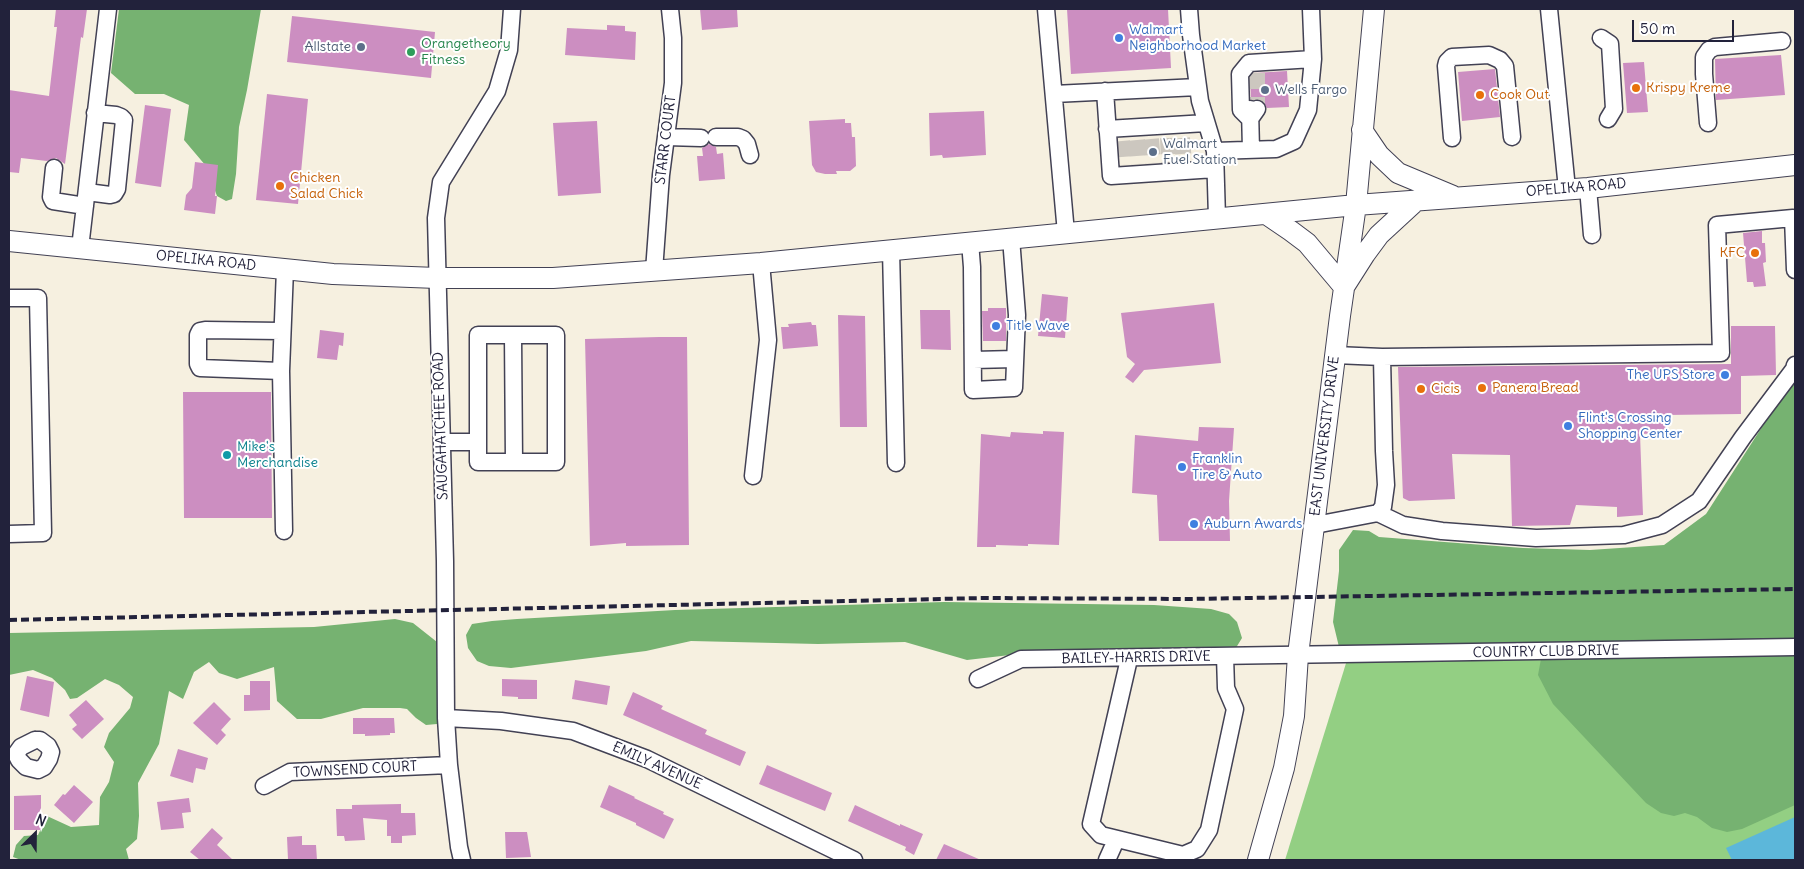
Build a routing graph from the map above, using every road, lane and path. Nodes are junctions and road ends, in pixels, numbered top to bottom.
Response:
1 (108, 9) edge
2 (512, 9) edge
3 (670, 9) edge
4 (1046, 9) edge
5 (1190, 9) edge
6 (1311, 9) edge
7 (1374, 9) edge
8 (1549, 9) edge
9 (1601, 38) dead end
10 (1782, 41) dead end
11 (1313, 59) junction
12 (1198, 87) junction
13 (1105, 91) junction
14 (1054, 94) junction
15 (96, 113) junction
16 (1608, 119) dead end
17 (1206, 123) junction
18 (1708, 123) dead end
19 (1362, 130) junction
20 (1132, 133) junction
21 (666, 137) junction
22 (1512, 137) dead end
23 (1452, 138) dead end
24 (1251, 150) junction
25 (1215, 151) junction
26 (750, 155) dead end
27 (1795, 165) edge
28 (54, 168) dead end
29 (1215, 169) junction
30 (1588, 188) junction
31 (1567, 189) junction
32 (1457, 197) junction
33 (86, 199) junction
34 (1417, 200) junction
35 (1356, 205) junction
36 (1266, 214) junction
37 (1217, 218) junction
38 (1066, 233) junction
39 (1592, 235) dead end
40 (1011, 238) junction
41 (9, 240) edge
42 (970, 242) junction
43 (80, 248) junction
44 (890, 250) junction
45 (761, 263) junction
46 (285, 269) junction
47 (1795, 270) edge
48 (654, 271) junction
49 (437, 278) junction
50 (1344, 287) junction
51 (9, 298) edge
52 (281, 331) junction
53 (513, 335) junction
54 (1335, 355) junction
55 (1382, 357) junction
56 (1015, 358) junction
57 (973, 360) junction
58 (1795, 365) edge
59 (281, 370) junction
60 (442, 442) junction
61 (478, 442) junction
62 (514, 462) junction
63 (896, 463) dead end
64 (753, 476) dead end
65 (1378, 513) junction
66 (1315, 525) junction
67 (284, 531) dead end
68 (9, 534) edge
69 (1795, 647) edge
70 (1298, 655) junction
71 (1225, 656) junction
72 (1129, 659) junction
73 (978, 679) dead end
74 (446, 718) junction
75 (449, 765) junction
76 (264, 786) dead end
77 (1116, 840) junction
78 (462, 860) edge
79 (854, 860) edge
80 (1107, 860) edge
81 (1258, 860) edge

1 - 15 street
2 - 49 street, SAUGAHATCHEE ROAD
3 - 21 street, STARR COURT
4 - 14 street
5 - 12 street
6 - 11 street
7 - 19 main road, EAST UNIVERSITY DRIVE
8 - 31 street
9 - 16 street
10 - 18 street
11 - 24 street
11 - 24 street
12 - 13 street
12 - 17 street
13 - 14 street
13 - 20 street
14 - 38 street
15 - 33 street
15 - 33 street
17 - 20 street
17 - 25 street
19 - 32 main road
19 - 35 main road, EAST UNIVERSITY DRIVE
20 - 29 street
21 - 26 street
21 - 48 street, STARR COURT
22 - 23 street
24 - 25 street
25 - 29 street
27 - 30 main road, OPELIKA ROAD
28 - 33 street
29 - 37 street
30 - 31 main road, OPELIKA ROAD
30 - 39 street
31 - 32 main road, OPELIKA ROAD
32 - 34 main road, OPELIKA ROAD
33 - 43 street
34 - 35 main road, OPELIKA ROAD
34 - 50 main road
35 - 36 main road, OPELIKA ROAD
35 - 50 main road, EAST UNIVERSITY DRIVE
36 - 37 main road, OPELIKA ROAD
36 - 50 main road
37 - 38 main road, OPELIKA ROAD
38 - 40 main road, OPELIKA ROAD
40 - 42 main road, OPELIKA ROAD
40 - 56 street
41 - 43 main road, OPELIKA ROAD
42 - 44 main road, OPELIKA ROAD
42 - 57 street
43 - 46 main road, OPELIKA ROAD
44 - 45 main road, OPELIKA ROAD
44 - 63 street
45 - 48 main road, OPELIKA ROAD
45 - 64 street
46 - 49 main road, OPELIKA ROAD
46 - 52 street
47 - 55 street
48 - 49 main road, OPELIKA ROAD
49 - 60 street, SAUGAHATCHEE ROAD
50 - 54 main road, EAST UNIVERSITY DRIVE
51 - 68 street
52 - 59 street
52 - 59 street
53 - 61 street
53 - 62 street
53 - 62 street
54 - 55 street
54 - 66 main road, EAST UNIVERSITY DRIVE
55 - 65 street
56 - 57 street
56 - 57 street
58 - 65 street
59 - 67 street
60 - 61 street
60 - 74 street, SAUGAHATCHEE ROAD
61 - 62 street
65 - 66 street
66 - 70 main road, EAST UNIVERSITY DRIVE
69 - 70 street, COUNTRY CLUB DRIVE
70 - 71 street, BAILEY-HARRIS DRIVE
70 - 81 main road, EAST UNIVERSITY DRIVE
71 - 72 street, BAILEY-HARRIS DRIVE
71 - 77 street
72 - 73 street, BAILEY-HARRIS DRIVE
72 - 77 street
74 - 75 street, SAUGAHATCHEE ROAD
74 - 79 street, EMILY AVENUE
75 - 76 street, TOWNSEND COURT
75 - 78 street, SAUGAHATCHEE ROAD
77 - 80 street

